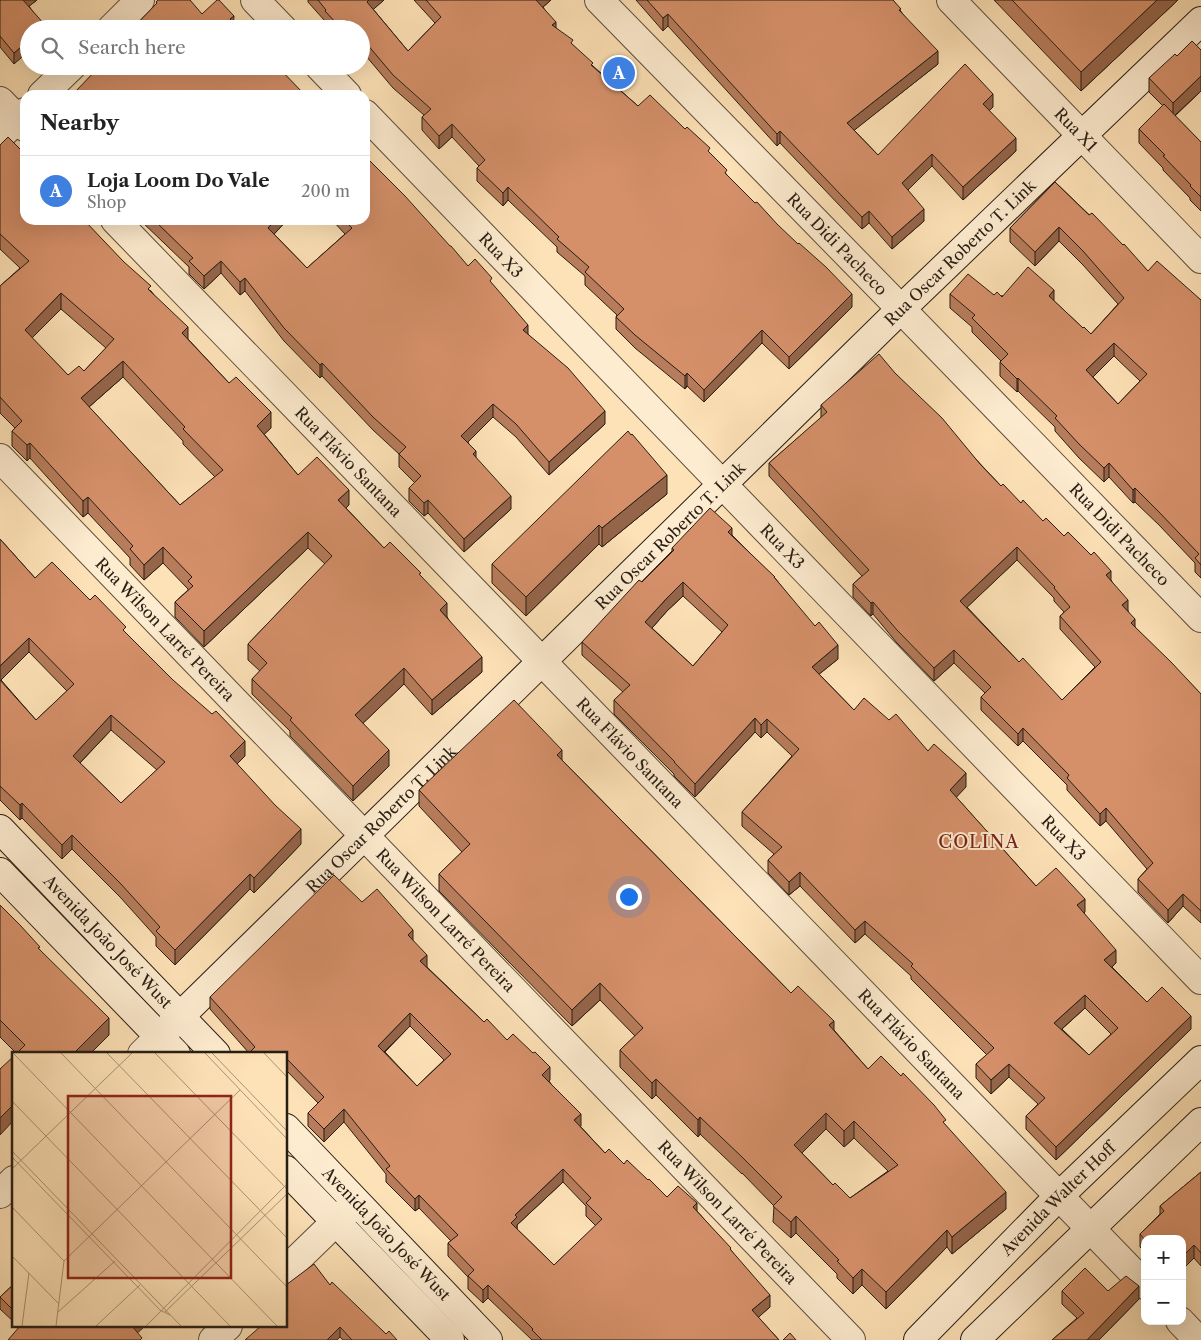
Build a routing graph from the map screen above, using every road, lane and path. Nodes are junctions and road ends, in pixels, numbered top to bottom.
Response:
1 (140, 0) edge
2 (255, 0) edge
3 (599, 0) edge
4 (950, 0) edge
5 (119, 20) edge
6 (274, 20) edge
7 (1201, 21) edge
8 (63, 75) edge
9 (328, 75) edge
10 (47, 90) edge
11 (342, 90) edge
12 (370, 119) edge
13 (1082, 136) junction
14 (120, 225) edge
15 (1201, 259) edge
16 (901, 309) junction
17 (0, 458) edge
18 (722, 484) junction
19 (1201, 618) edge
20 (542, 661) junction
21 (0, 829) edge
22 (365, 835) junction
23 (0, 872) edge
24 (1201, 980) edge
25 (181, 1016) junction
26 (159, 1048) edge
27 (214, 1052) edge
28 (1201, 1060) edge
29 (1201, 1122) edge
30 (288, 1130) edge
31 (288, 1172) edge
32 (12, 1182) edge
33 (0, 1194) edge
34 (1059, 1196) junction
35 (356, 1202) junction
36 (336, 1222) junction
37 (1091, 1229) junction
38 (288, 1268) edge
39 (1141, 1281) edge
40 (1184, 1325) edge
41 (226, 1328) edge
42 (213, 1340) edge
43 (450, 1340) edge
44 (488, 1340) edge
45 (851, 1340) edge
46 (918, 1340) edge
47 (975, 1340) edge
48 (1198, 1340) edge

1 - 5 street
2 - 6 street
3 - 16 street, Rua Didi Pacheco
4 - 13 street, Rua X1
7 - 13 street, Rua Oscar Roberto T. Link
8 - 10 street
9 - 11 street
12 - 18 street, Rua X3
13 - 15 street, Rua X1
13 - 16 street, Rua Oscar Roberto T. Link
14 - 20 street, Rua Flávio Santana
16 - 18 street, Rua Oscar Roberto T. Link
16 - 19 street, Rua Didi Pacheco
17 - 22 street, Rua Wilson Larré Pereira
18 - 20 street, Rua Oscar Roberto T. Link
18 - 24 street, Rua X3
20 - 22 street, Rua Oscar Roberto T. Link
20 - 34 street, Rua Flávio Santana
21 - 25 street, Avenida João José Wust
22 - 25 street, Rua Oscar Roberto T. Link
22 - 45 street, Rua Wilson Larré Pereira
23 - 26 street, Avenida João José Wust
25 - 26 street, Rua Oscar Roberto T. Link
25 - 27 street, Avenida João José Wust
28 - 34 street, Avenida Walter Hoff
29 - 37 street
30 - 35 street, Avenida João José Wust
31 - 36 street, Avenida João José Wust
32 - 33 street
34 - 37 street, Rua Flávio Santana
34 - 46 street, Avenida Walter Hoff
35 - 36 street
35 - 44 street, Avenida João José Wust
36 - 38 street
36 - 43 street, Avenida João José Wust
37 - 39 street, Rua Flávio Santana
37 - 47 street
40 - 48 street
41 - 42 street

